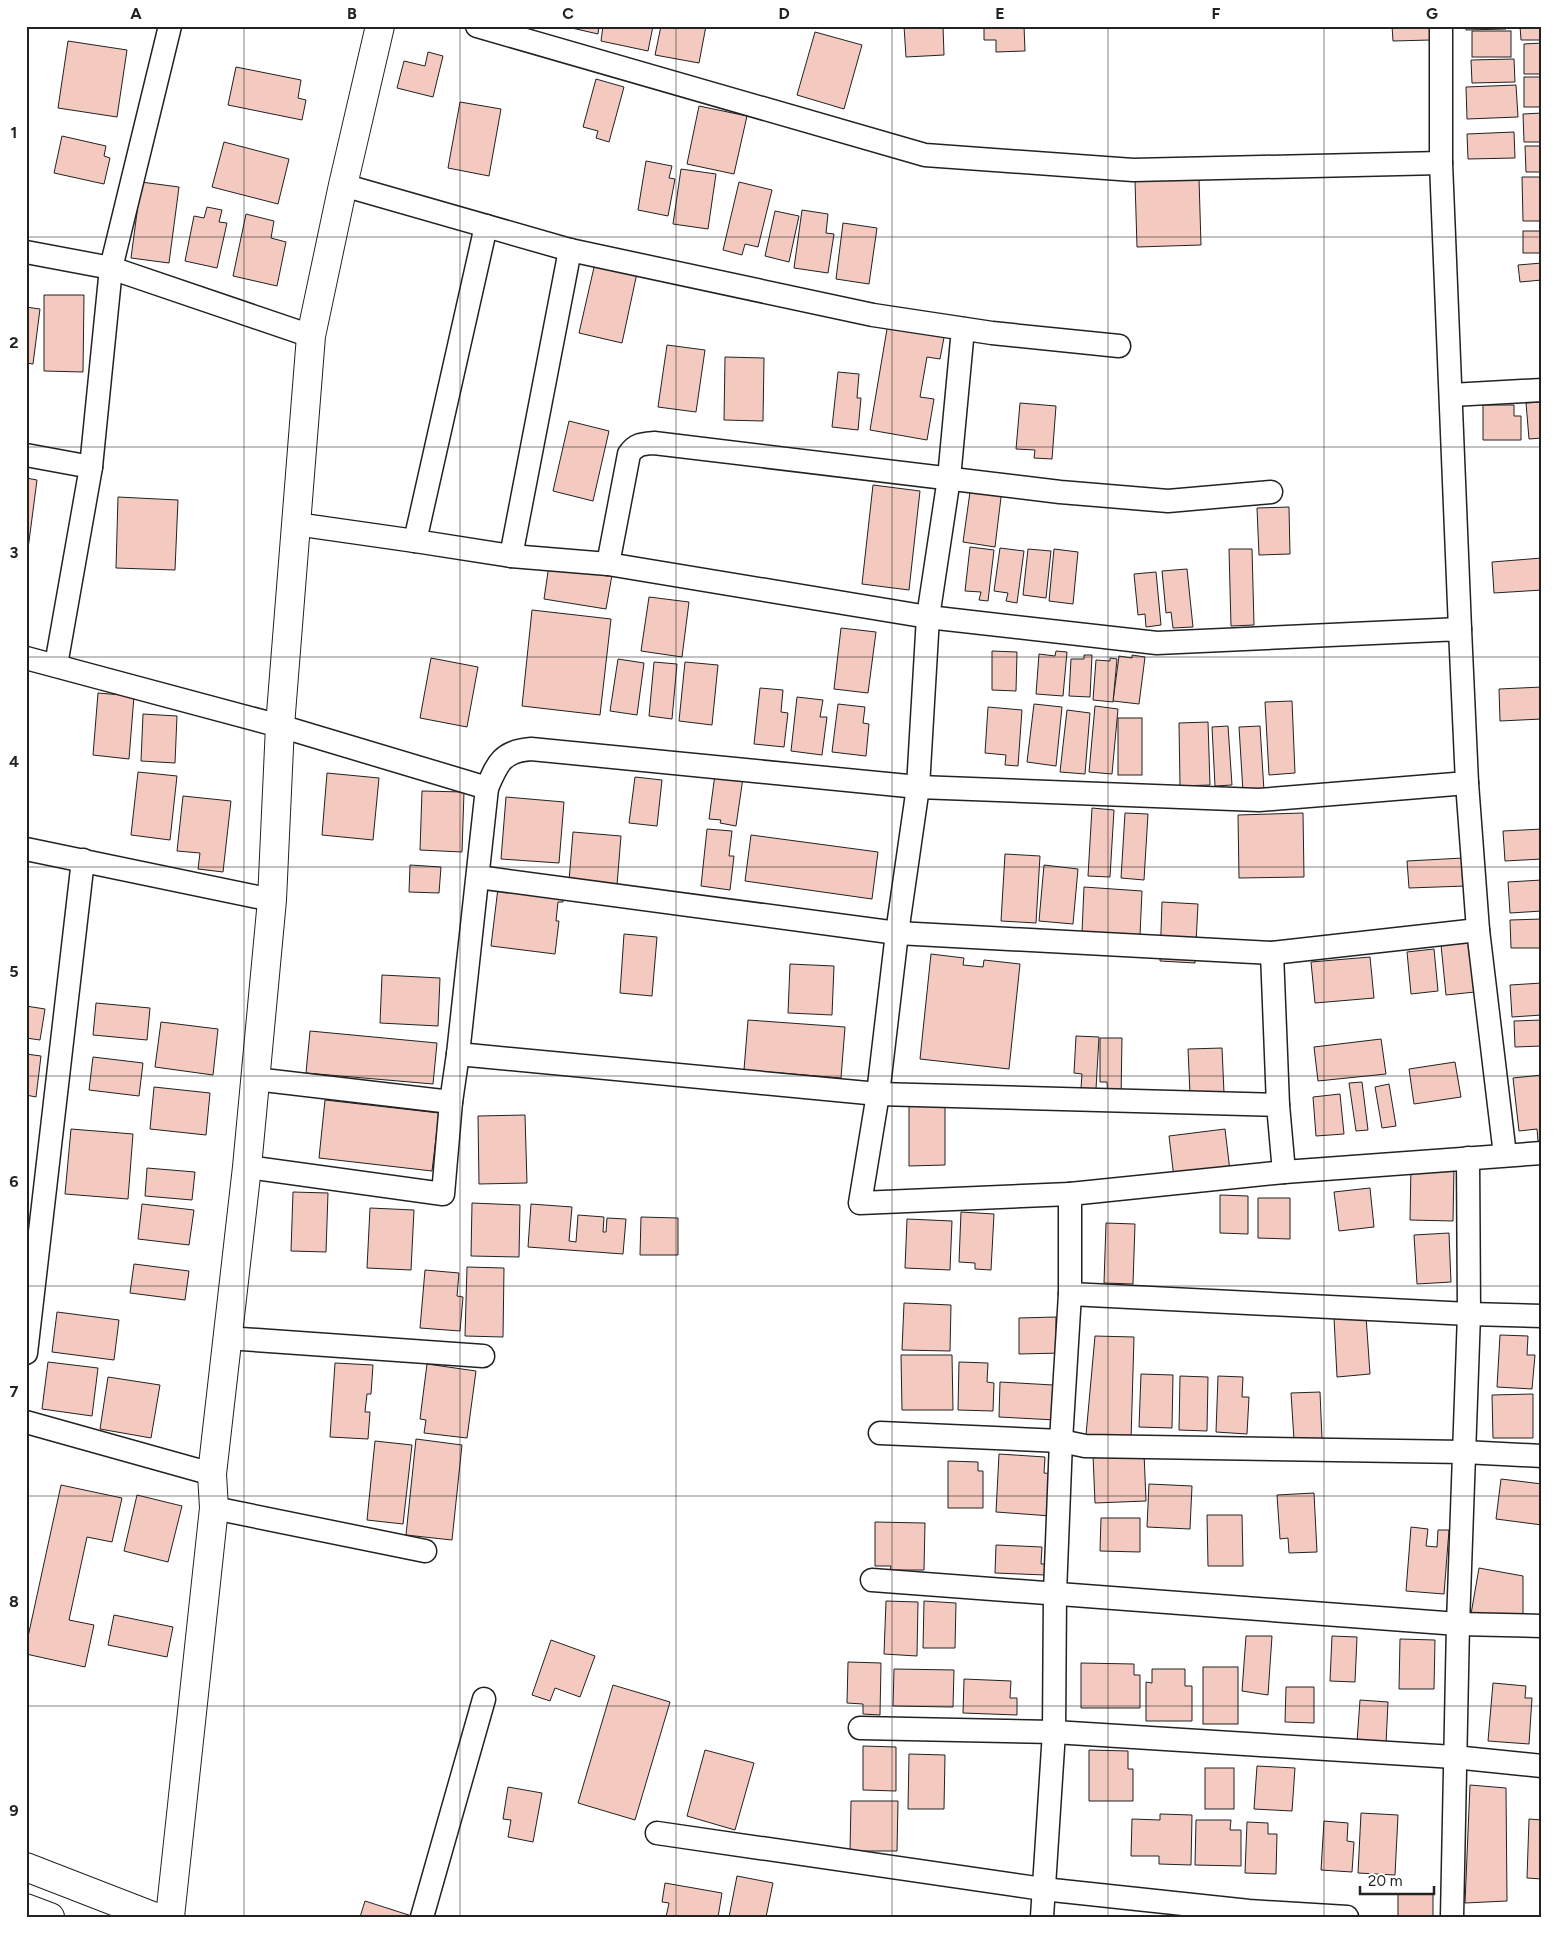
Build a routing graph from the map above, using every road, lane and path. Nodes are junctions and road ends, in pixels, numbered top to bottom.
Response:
1 (170, 26) edge
2 (380, 26) edge
3 (477, 26) edge
4 (1441, 26) edge
5 (1441, 164) junction
6 (343, 185) junction
7 (486, 226) junction
8 (570, 250) junction
9 (26, 252) edge
10 (111, 268) junction
11 (963, 329) junction
12 (311, 336) junction
13 (1119, 346) dead end
14 (1542, 390) edge
15 (1451, 395) junction
16 (26, 455) edge
17 (91, 467) junction
18 (949, 478) junction
19 (1271, 492) dead end
20 (296, 524) junction
21 (415, 540) junction
22 (510, 556) junction
23 (608, 564) junction
24 (928, 617) junction
25 (1460, 629) junction
26 (26, 658) edge
27 (56, 665) junction
28 (280, 726) junction
29 (1467, 783) junction
30 (918, 787) junction
31 (487, 788) junction
32 (26, 849) edge
33 (82, 860) junction
34 (478, 877) junction
35 (272, 900) junction
36 (1478, 930) junction
37 (897, 933) junction
38 (1272, 953) junction
39 (458, 1054) junction
40 (255, 1079) junction
41 (878, 1094) junction
42 (451, 1102) junction
43 (1278, 1105) junction
44 (1542, 1154) edge
45 (1505, 1156) junction
46 (1468, 1158) junction
47 (247, 1167) junction
48 (1284, 1172) junction
49 (1070, 1194) junction
50 (1070, 1294) junction
51 (1469, 1314) junction
52 (1542, 1316) edge
53 (227, 1338) junction
54 (26, 1353) edge
55 (483, 1356) dead end
56 (26, 1422) edge
57 (880, 1433) dead end
58 (1061, 1441) junction
59 (1464, 1452) junction
60 (1542, 1456) edge
61 (212, 1474) junction
62 (214, 1508) junction
63 (424, 1551) dead end
64 (872, 1580) dead end
65 (1055, 1593) junction
66 (1458, 1624) junction
67 (1542, 1626) edge
68 (484, 1699) dead end
69 (860, 1728) dead end
70 (1054, 1732) junction
71 (1454, 1757) junction
72 (1542, 1766) edge
73 (657, 1833) dead end
74 (26, 1868) edge
75 (1043, 1889) junction
76 (26, 1908) edge
77 (1249, 1914) edge
78 (50, 1917) edge
79 (155, 1917) edge
80 (170, 1917) edge
81 (422, 1917) edge
82 (1042, 1917) edge
83 (1347, 1917) edge
84 (1452, 1917) edge

1 - 10 street
2 - 6 main road
3 - 5 street
4 - 5 street
5 - 15 street
6 - 7 street
6 - 12 main road
7 - 8 street
7 - 21 street
8 - 11 street
8 - 22 street
9 - 10 street
10 - 12 street
10 - 17 street
11 - 13 street
11 - 18 street
12 - 20 main road
14 - 15 street
15 - 25 street
16 - 17 street
17 - 27 street
18 - 19 street
18 - 23 street
18 - 24 street
20 - 21 street
20 - 28 main road
21 - 22 street
22 - 23 street
23 - 24 street
24 - 25 street
24 - 30 street
25 - 29 street
26 - 27 street
27 - 28 street
28 - 31 street
28 - 35 main road
29 - 30 street
29 - 36 street
30 - 31 street
30 - 37 street
31 - 34 street
32 - 33 street
33 - 35 street
33 - 54 street
34 - 37 street
34 - 39 street
35 - 40 main road
36 - 38 street
36 - 45 street
37 - 38 street
37 - 41 street
38 - 43 street
39 - 41 street
39 - 42 street
40 - 42 street
40 - 47 main road
41 - 43 street
41 - 49 street
42 - 47 street
43 - 48 street
44 - 45 street
45 - 46 street
46 - 48 street
46 - 51 street
47 - 53 main road
48 - 49 street
49 - 50 street
50 - 51 street
50 - 58 street
51 - 52 street
51 - 59 street
53 - 55 street
53 - 61 main road
56 - 61 street
57 - 58 street
58 - 59 street
58 - 65 street
59 - 60 street
59 - 66 street
61 - 62 main road
62 - 63 street
62 - 80 main road
64 - 65 street
65 - 66 street
65 - 70 street
66 - 67 street
66 - 71 street
68 - 81 street
69 - 70 street
70 - 71 street
70 - 75 street
71 - 72 street
71 - 84 street
73 - 75 street
74 - 79 main road
75 - 77 street
75 - 82 street
76 - 78 main road
77 - 83 street

